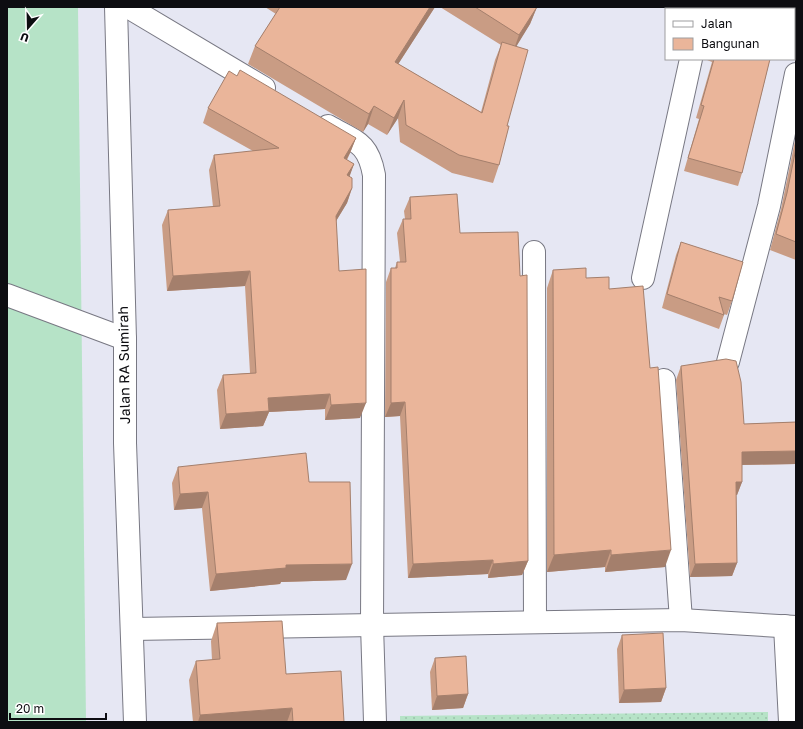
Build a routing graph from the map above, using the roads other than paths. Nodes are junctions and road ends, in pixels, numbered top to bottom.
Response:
1 (116, 7) edge
2 (128, 7) edge
3 (691, 60) edge
4 (796, 74) edge
5 (282, 98) edge
6 (309, 114) edge
7 (534, 252) dead end
8 (643, 278) dead end
9 (7, 295) edge
10 (125, 339) junction
11 (728, 362) edge
12 (664, 380) dead end
13 (682, 620) junction
14 (535, 622) junction
15 (372, 625) junction
16 (791, 626) edge
17 (132, 629) junction
18 (135, 722) edge
19 (375, 722) edge
20 (790, 722) edge

1 - 10 street, Jalan RA Sumirah
2 - 5 street
3 - 8 street
4 - 11 street
6 - 15 street
7 - 14 street
9 - 10 street
10 - 17 street, Jalan RA Sumirah
12 - 13 street
13 - 14 street
13 - 16 street
14 - 15 street
15 - 17 street
15 - 19 street
16 - 20 street
17 - 18 street, Jalan RA Sumirah

